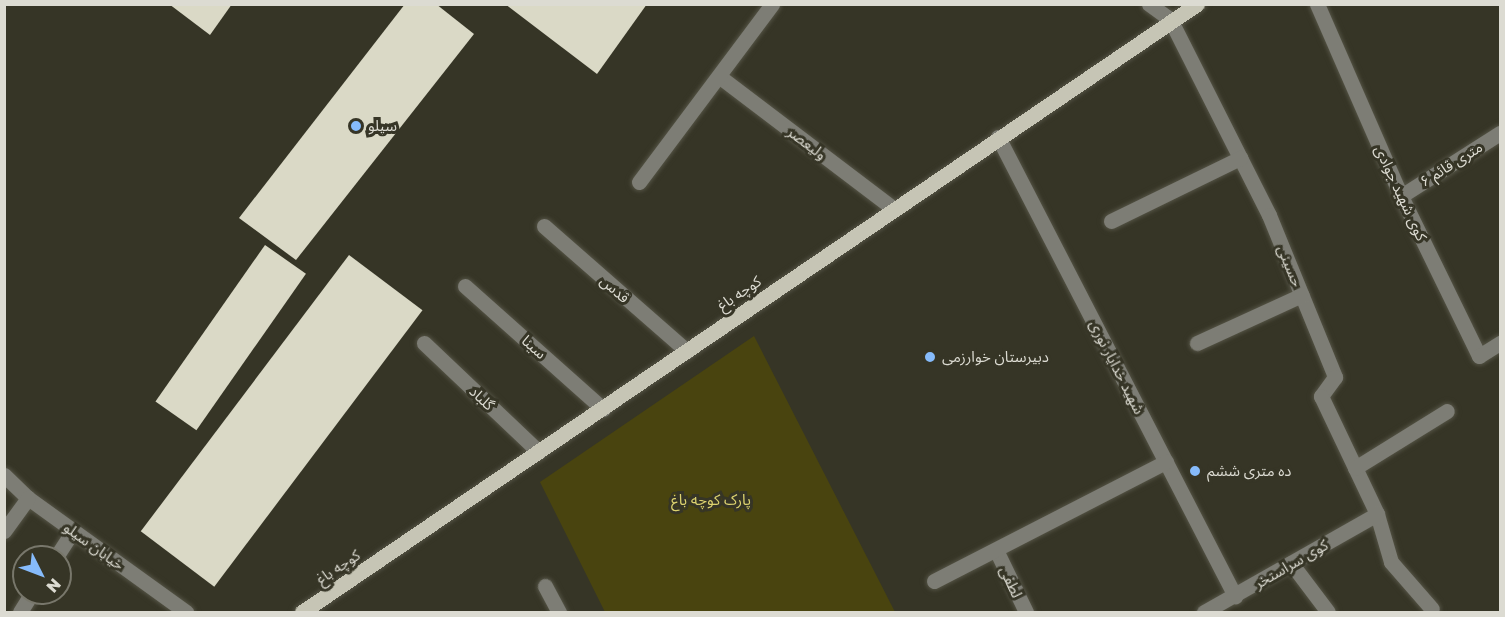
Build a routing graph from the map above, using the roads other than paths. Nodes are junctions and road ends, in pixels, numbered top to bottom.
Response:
1 (772, 4) edge
2 (1149, 4) edge
3 (1197, 4) edge
4 (1317, 4) edge
5 (1170, 19) junction
6 (720, 77) junction
7 (1500, 133) edge
8 (998, 137) junction
9 (1240, 158) junction
10 (639, 182) dead end
11 (1401, 196) junction
12 (894, 208) junction
13 (1111, 221) dead end
14 (544, 226) dead end
15 (465, 286) dead end
16 (1302, 295) junction
17 (424, 343) dead end
18 (1197, 343) dead end
19 (1500, 343) edge
20 (687, 351) junction
21 (603, 408) junction
22 (1447, 411) dead end
23 (540, 452) junction
24 (1166, 462) junction
25 (1355, 468) junction
26 (4, 475) edge
27 (28, 498) junction
28 (1377, 514) junction
29 (4, 531) edge
30 (73, 531) junction
31 (64, 545) edge
32 (997, 552) junction
33 (1291, 563) junction
34 (934, 581) dead end
35 (546, 586) dead end
36 (1235, 596) junction
37 (1432, 609) dead end
38 (186, 612) edge
39 (302, 612) edge
40 (559, 612) edge
41 (1026, 612) edge
42 (1204, 612) edge
43 (1328, 612) edge

1 - 6 street
2 - 5 street
3 - 5 main road, کوچه باغ
4 - 11 street, کوی شهید جوادی
5 - 8 main road, کوچه باغ
5 - 9 street, حسینی
6 - 10 street
6 - 12 street, ولیعصر
7 - 11 street, ۶ متری قائم
8 - 12 main road, کوچه باغ
8 - 24 street, شهید خدایار نوری
9 - 13 street
9 - 16 street, حسینی
11 - 19 street, کوی شهید جوادی
12 - 20 main road, کوچه باغ
14 - 20 street, قدس
15 - 21 street, سینا
16 - 18 street
16 - 25 street, حسینی
17 - 23 street, گلباد
20 - 21 main road, کوچه باغ
21 - 23 main road, کوچه باغ
22 - 25 street
23 - 39 main road, کوچه باغ
24 - 32 street
24 - 36 street, شهید خدایار نوری
25 - 28 street, حسینی
26 - 27 street, خیابان سیلو
27 - 29 street
27 - 30 street, خیابان سیلو
28 - 33 street, کوی سراستخر
28 - 37 street, حسینی
30 - 31 street
30 - 38 street, خیابان سیلو
32 - 34 street
32 - 41 street, لطفی
33 - 36 street, کوی سراستخر
33 - 43 street
35 - 40 street
36 - 42 street, کوی سراستخر

